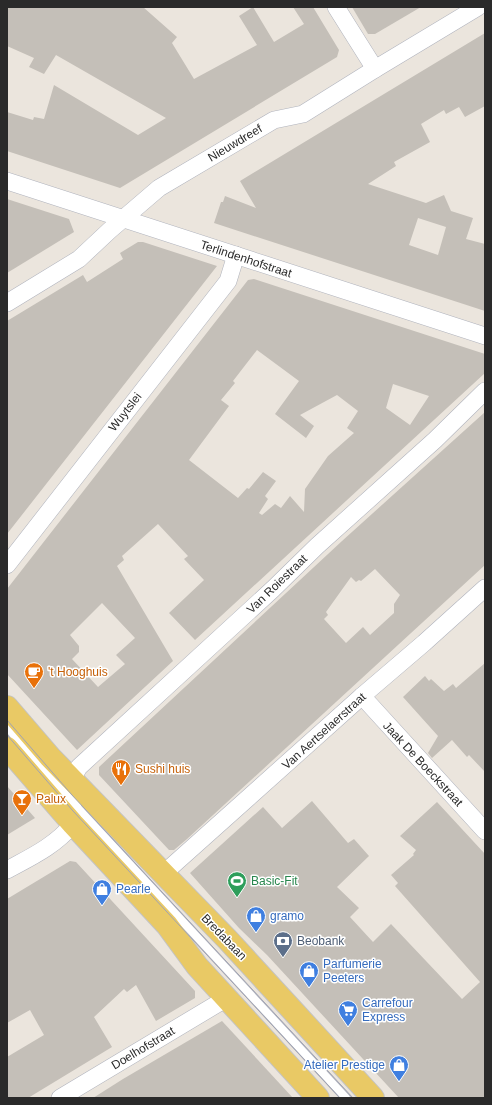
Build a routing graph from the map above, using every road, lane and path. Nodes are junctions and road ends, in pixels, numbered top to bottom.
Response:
1 (336, 7) edge
2 (478, 7) edge
3 (375, 69) junction
4 (7, 181) edge
5 (124, 219) junction
6 (236, 255) junction
7 (7, 303) edge
8 (485, 336) edge
9 (485, 391) edge
10 (7, 565) edge
11 (485, 588) edge
12 (362, 696) junction
13 (7, 707) edge
14 (7, 728) edge
15 (7, 748) edge
16 (72, 779) junction
17 (73, 814) junction
18 (485, 831) edge
19 (7, 870) edge
20 (163, 874) junction
21 (227, 998) junction
22 (60, 1098) edge
23 (318, 1098) edge
24 (346, 1098) edge
25 (373, 1098) edge

1 - 3 street
2 - 3 street, Nieuwdreef
3 - 5 street, Nieuwdreef
4 - 5 street, Terlindenhofstraat
5 - 6 street, Terlindenhofstraat
5 - 7 street, Nieuwdreef
6 - 8 street, Terlindenhofstraat
6 - 10 street, Wuytslei
9 - 16 street, Van Roiestraat
11 - 12 street, Van Aertselaerstraat
12 - 18 street, Jaak De Boeckstraat
12 - 20 street, Van Aertselaerstraat
13 - 16 main road, Bredabaan
14 - 17 lane, Bredabaan
15 - 17 main road, Bredabaan
16 - 17 street
16 - 20 main road, Bredabaan
17 - 19 street
17 - 21 main road, Bredabaan
17 - 24 lane, Bredabaan
20 - 25 main road, Bredabaan
21 - 22 street, Doelhofstraat
21 - 23 main road, Bredabaan

